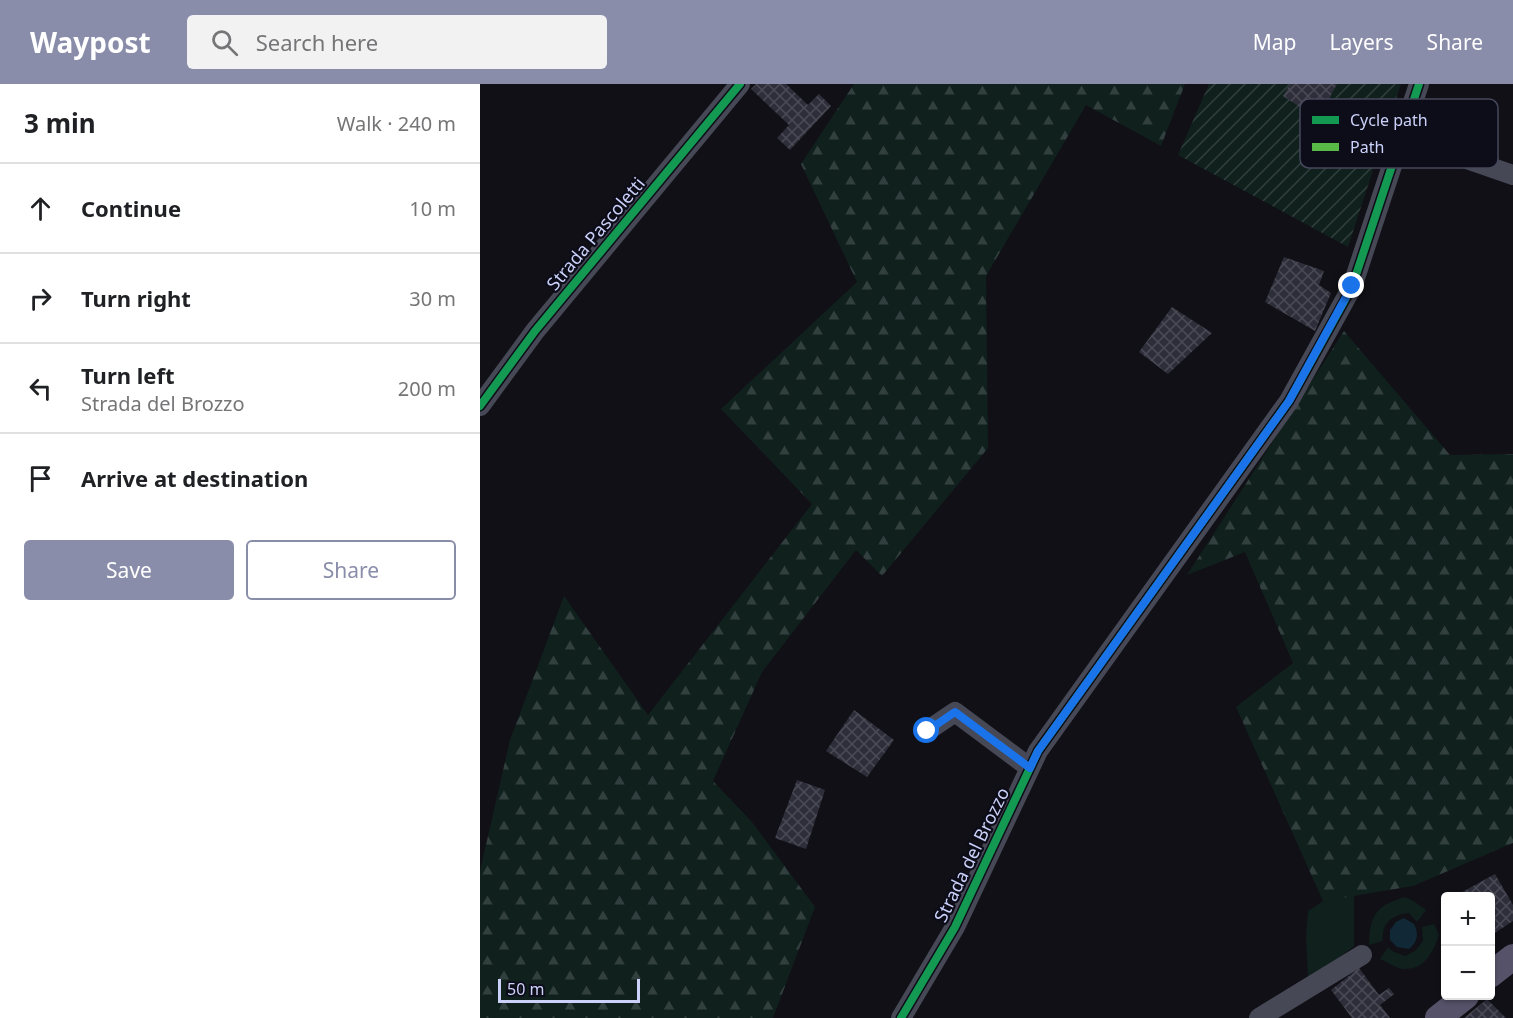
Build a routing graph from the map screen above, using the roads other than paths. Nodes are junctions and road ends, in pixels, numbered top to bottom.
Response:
1 (740, 84) edge
2 (1419, 84) edge
3 (1416, 99) edge
4 (1399, 168) edge
5 (1491, 168) edge
6 (1513, 175) edge
7 (480, 406) edge
8 (927, 731) dead end
9 (1030, 768) junction
10 (1362, 955) dead end
11 (1512, 958) edge
12 (1495, 972) edge
13 (1461, 1000) edge
14 (901, 1018) edge
15 (1258, 1018) edge
16 (1438, 1018) edge

1 - 7 street, Strada Pascoletti
2 - 3 street, Strada del Brozzo
4 - 9 street, Strada del Brozzo
5 - 6 street
8 - 9 street
9 - 14 street, Strada del Brozzo
10 - 15 street
11 - 12 main road
13 - 16 main road

